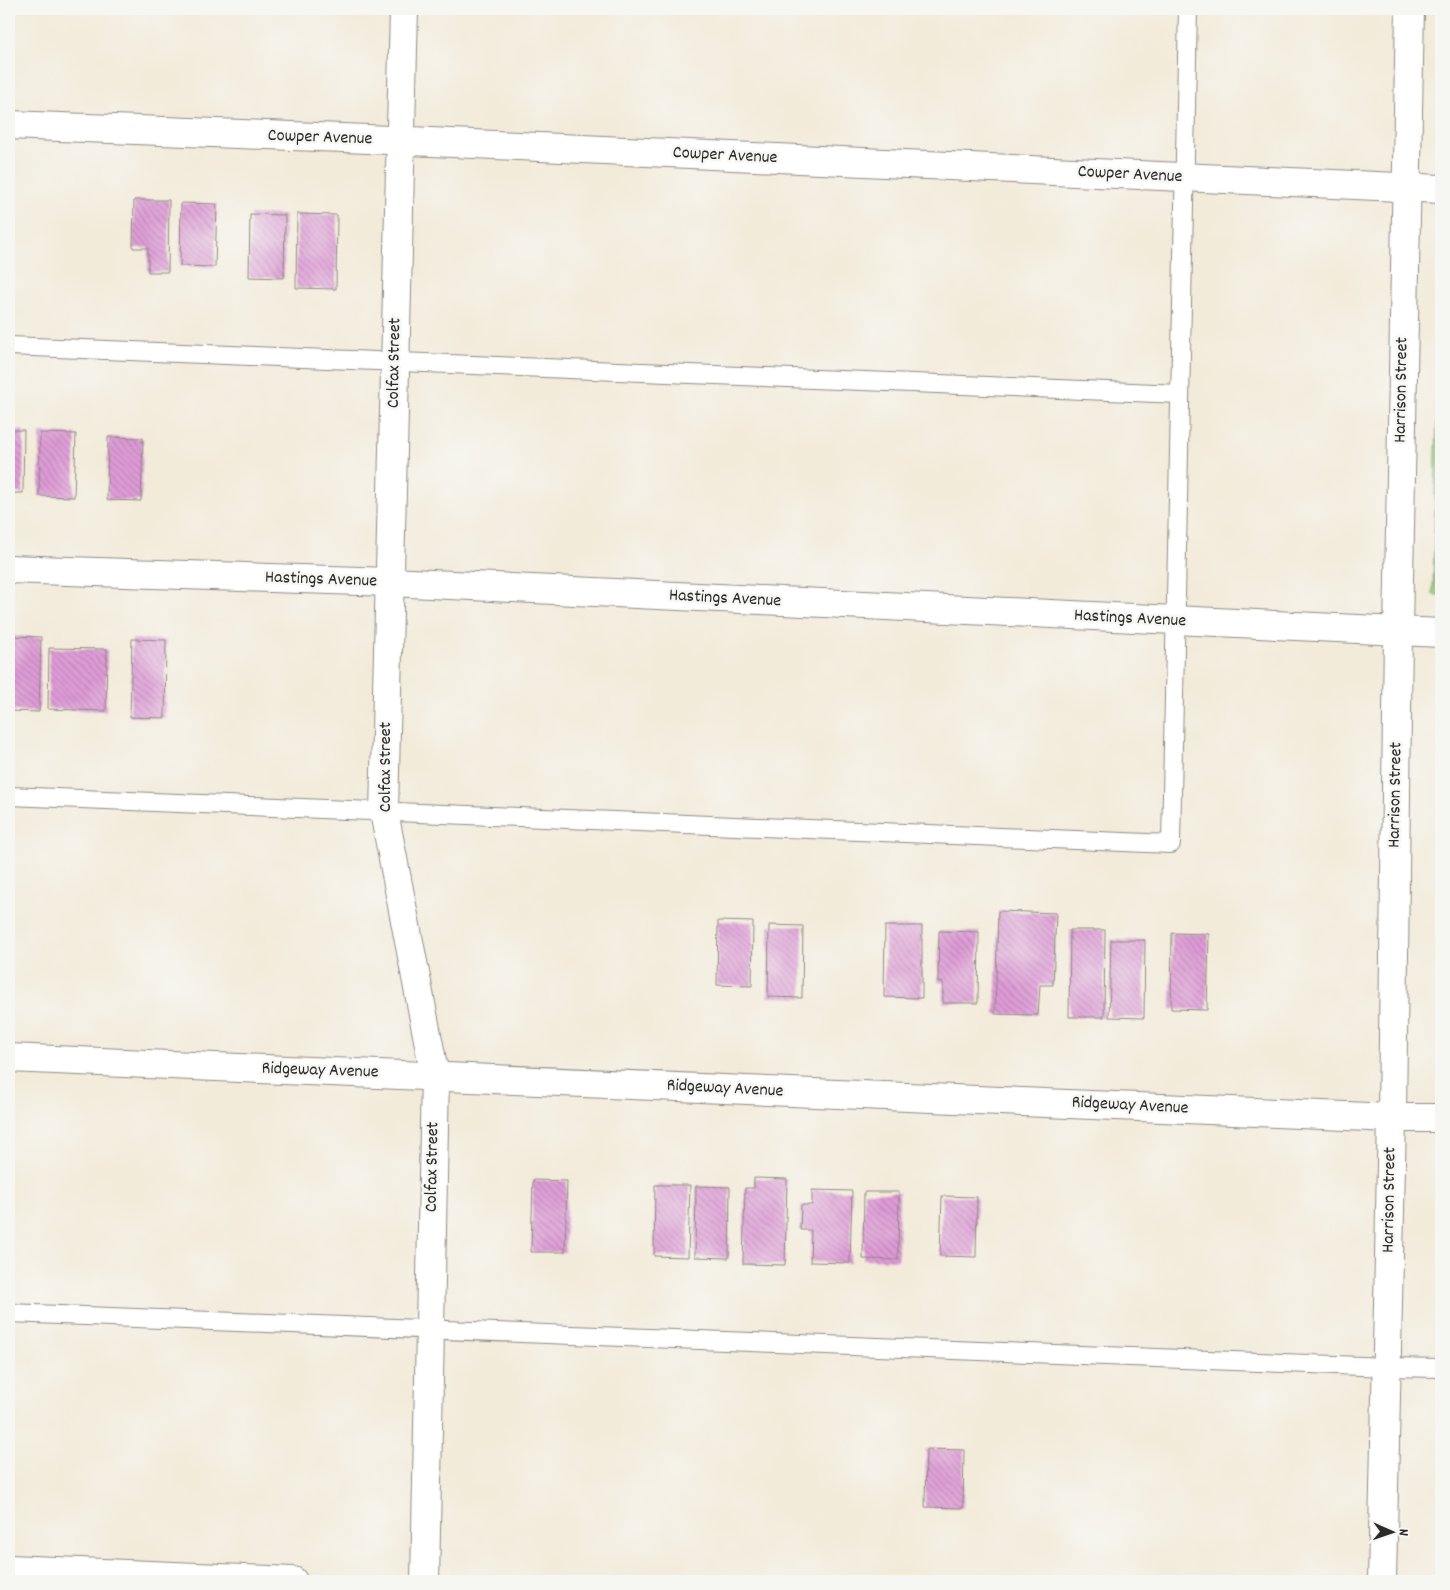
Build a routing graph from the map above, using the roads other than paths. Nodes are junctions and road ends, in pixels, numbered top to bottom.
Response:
1 (404, 9) edge
2 (1188, 9) edge
3 (1410, 9) edge
4 (9, 125) edge
5 (401, 141) junction
6 (1185, 177) junction
7 (1407, 187) junction
8 (1441, 189) edge
9 (9, 346) edge
10 (395, 363) junction
11 (1180, 394) junction
12 (9, 569) edge
13 (390, 582) junction
14 (1176, 621) junction
15 (1398, 632) junction
16 (1441, 633) edge
17 (9, 796) edge
18 (384, 812) junction
19 (9, 1058) edge
20 (435, 1076) junction
21 (1392, 1118) junction
22 (1441, 1118) edge
23 (9, 1313) edge
24 (430, 1330) junction
25 (1387, 1367) junction
26 (1441, 1368) edge
27 (9, 1570) edge
28 (292, 1581) edge
29 (425, 1581) edge
30 (1382, 1581) edge

1 - 5 street, Colfax Street
2 - 6 lane
3 - 7 street, Harrison Street
4 - 5 street, Cowper Avenue
5 - 6 street, Cowper Avenue
5 - 10 street, Colfax Street
6 - 7 street, Cowper Avenue
6 - 11 lane
7 - 8 street, Cowper Avenue
7 - 15 street, Harrison Street
9 - 10 lane
10 - 11 lane
10 - 13 street, Colfax Street
11 - 14 lane
12 - 13 street, Hastings Avenue
13 - 14 street, Hastings Avenue
13 - 18 street, Colfax Street
14 - 15 street, Hastings Avenue
14 - 18 lane
15 - 16 street, Hastings Avenue
15 - 21 street, Harrison Street
17 - 18 lane
18 - 20 street, Colfax Street
19 - 20 street, Ridgeway Avenue
20 - 21 street, Ridgeway Avenue
20 - 24 street, Colfax Street
21 - 22 street, Ridgeway Avenue
21 - 25 street, Harrison Street
23 - 24 lane
24 - 25 lane
24 - 29 street, Colfax Street
25 - 26 lane
25 - 30 street, Harrison Street
27 - 28 street

